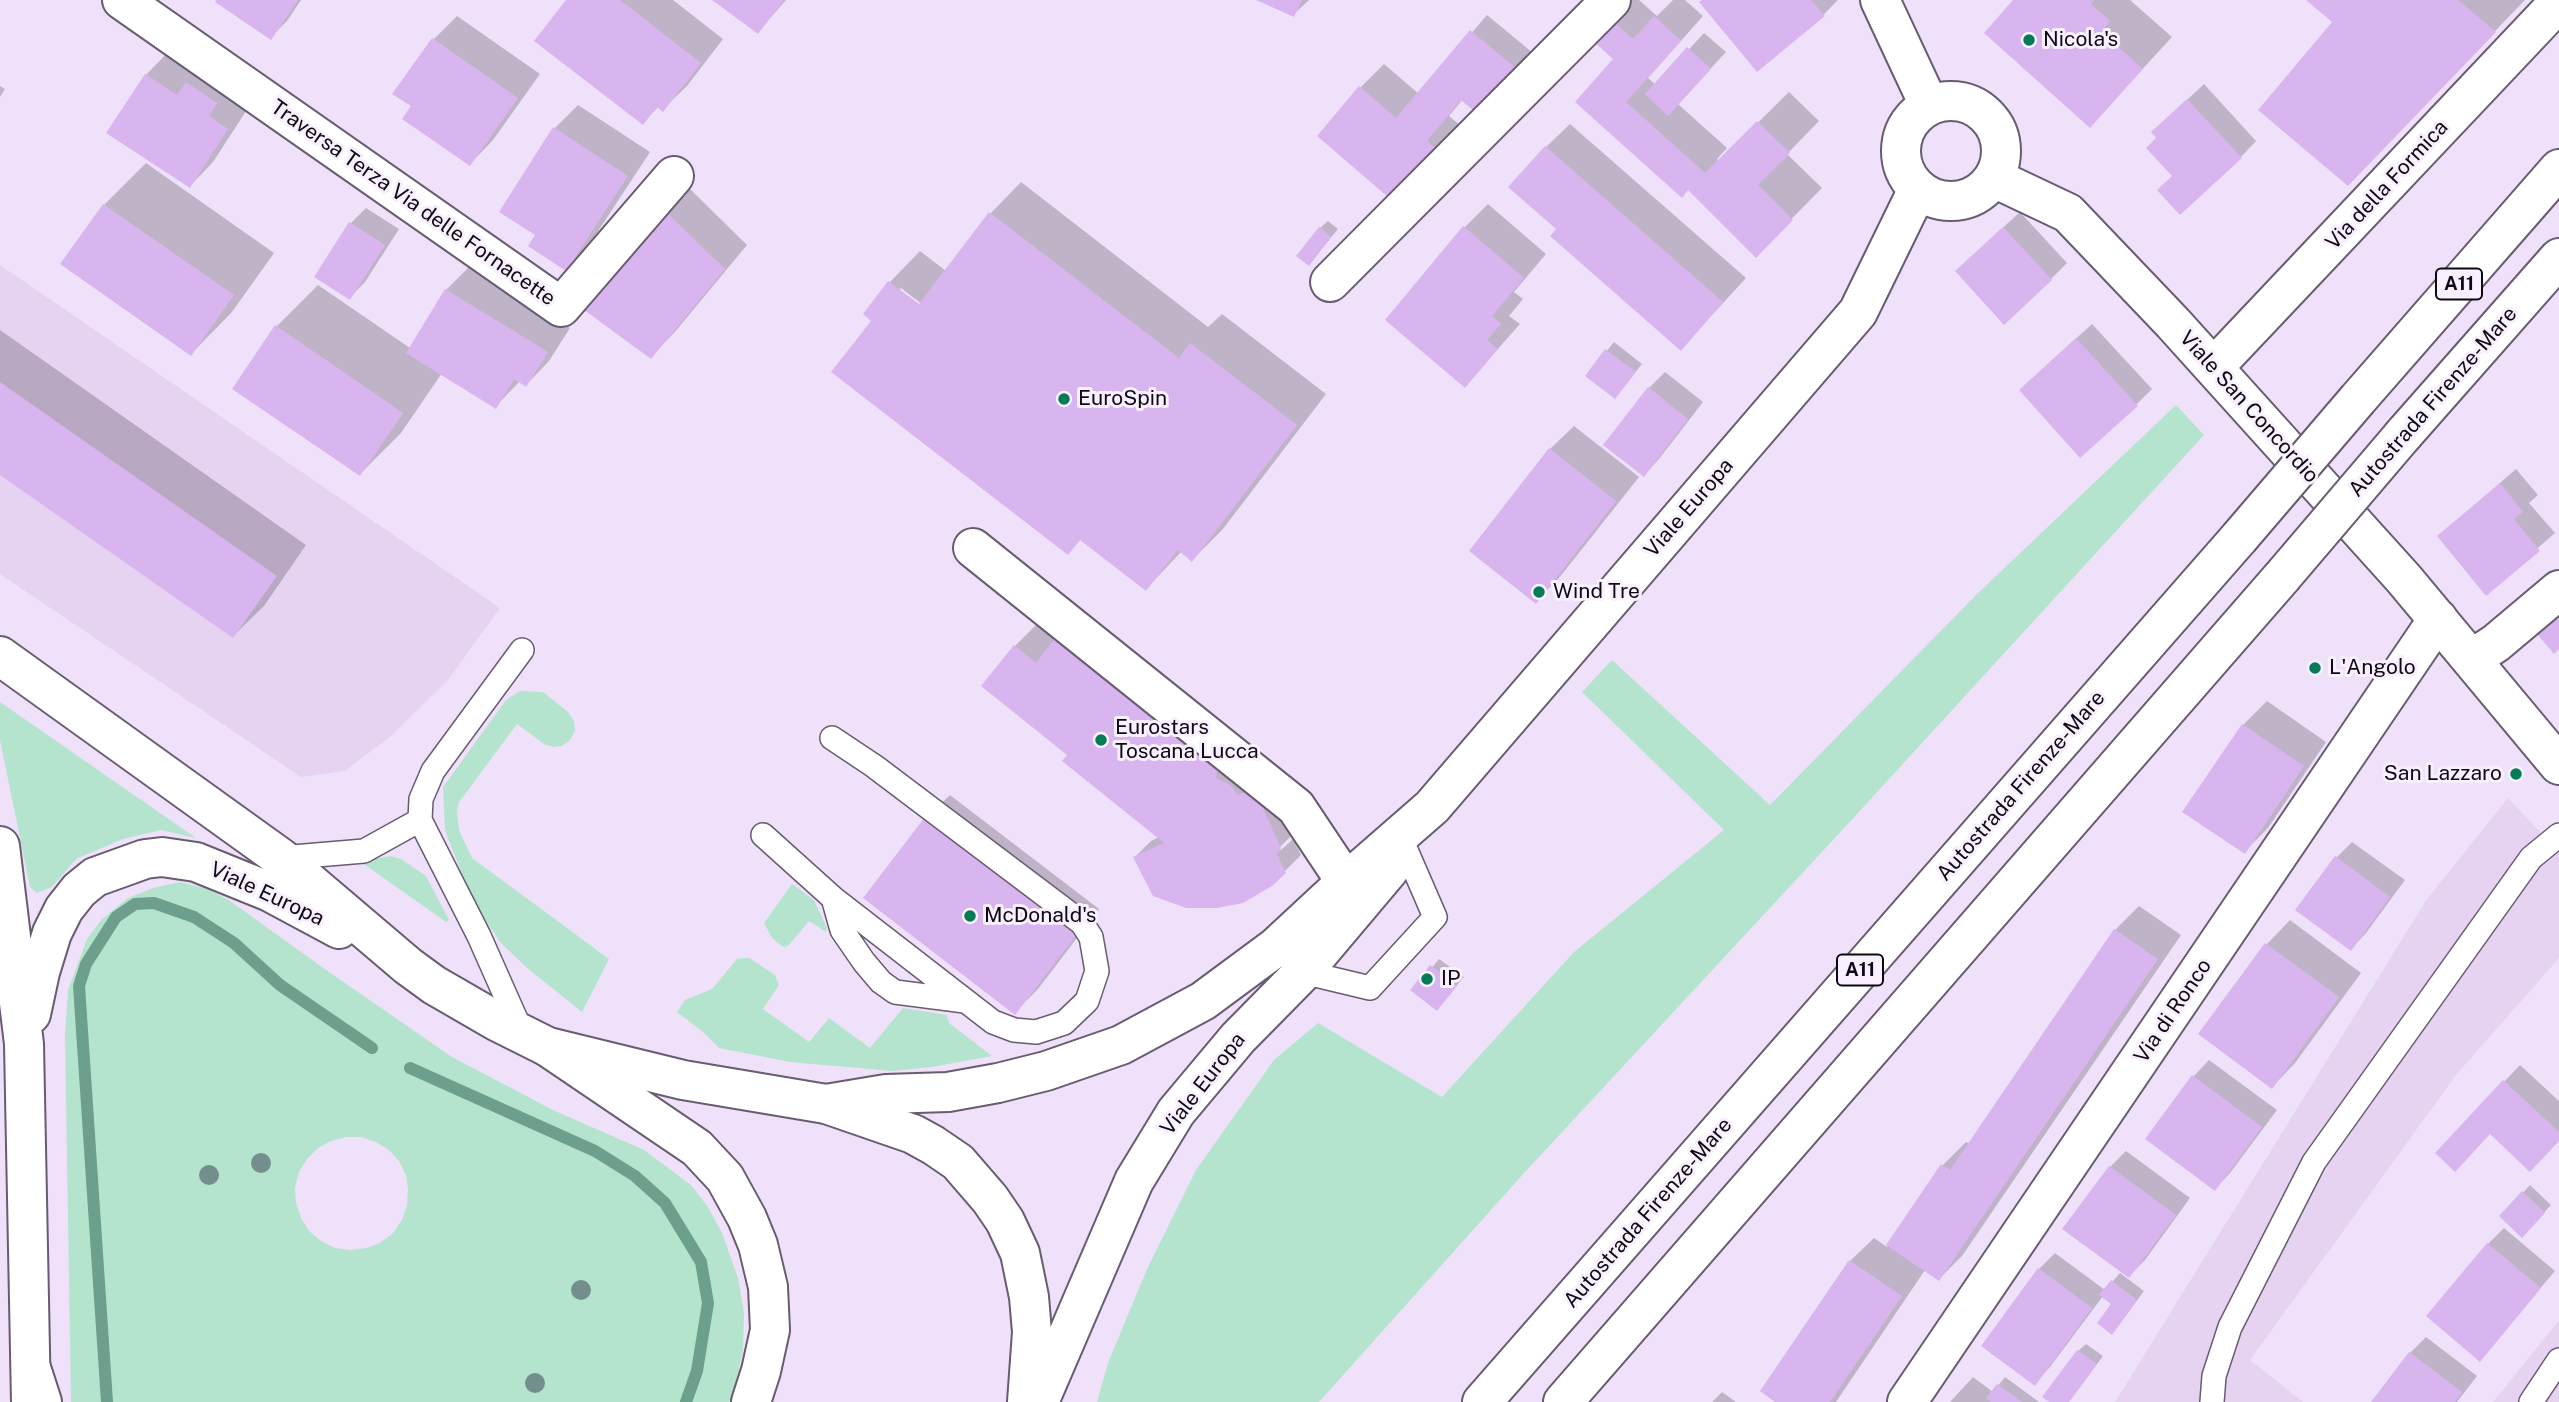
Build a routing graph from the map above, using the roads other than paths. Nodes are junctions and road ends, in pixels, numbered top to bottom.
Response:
1 (122, 0) edge
2 (1611, 0) edge
3 (1880, 0) edge
4 (2559, 2) edge
5 (1929, 105) junction
6 (2559, 169) edge
7 (674, 176) dead end
8 (1994, 177) junction
9 (1918, 189) junction
10 (2559, 257) edge
11 (1330, 282) dead end
12 (2214, 368) junction
13 (973, 548) dead end
14 (2559, 590) edge
15 (2438, 619) junction
16 (522, 650) dead end
17 (0, 656) edge
18 (2472, 659) junction
19 (832, 738) dead end
20 (2559, 765) edge
21 (1432, 807) junction
22 (419, 820) junction
23 (763, 835) dead end
24 (2559, 835) edge
25 (0, 846) edge
26 (1406, 850) junction
27 (281, 858) junction
28 (1346, 882) junction
29 (833, 898) junction
30 (408, 967) junction
31 (1303, 972) junction
32 (967, 1002) junction
33 (536, 1040) junction
34 (24, 1044) junction
35 (826, 1104) junction
36 (2559, 1360) edge
37 (35, 1391) edge
38 (751, 1402) edge
39 (1027, 1402) edge
40 (1039, 1402) edge
41 (1482, 1402) edge
42 (1563, 1402) edge
43 (1907, 1402) edge
44 (2212, 1402) edge
45 (2531, 1402) edge

1 - 7 main road, Traversa Terza Via delle Fornacette
2 - 11 main road
3 - 5 main road
4 - 12 main road, Via della Formica
5 - 8 main road
5 - 9 main road
6 - 41 main road, Autostrada Firenze-Mare / A11, bridge
8 - 9 main road
8 - 12 main road, Viale San Concordio
9 - 21 main road, Viale Europa
10 - 42 main road, Autostrada Firenze-Mare / A11, bridge
12 - 15 main road, Viale San Concordio
13 - 28 main road
14 - 18 main road
15 - 18 main road, Viale San Concordio
15 - 43 main road, Via di Ronco
16 - 22 lane
17 - 27 main road, Viale Europa
18 - 20 main road, Viale San Concordio
19 - 32 lane
21 - 26 main road, Viale Europa
21 - 28 main road, Viale Europa
22 - 27 lane
22 - 33 lane
23 - 29 lane
24 - 44 lane
25 - 34 main road, Viale Europa
26 - 31 main road, Viale Europa
26 - 31 lane
27 - 30 main road, Viale Europa
28 - 35 main road, Viale Europa
29 - 32 lane
29 - 32 lane
30 - 33 main road, Viale Europa
30 - 34 main road, Viale Europa
31 - 40 main road, Viale Europa
33 - 35 main road, Viale Europa
33 - 38 main road
34 - 37 main road, Viale Europa
35 - 39 main road, Viale Europa
36 - 45 lane

